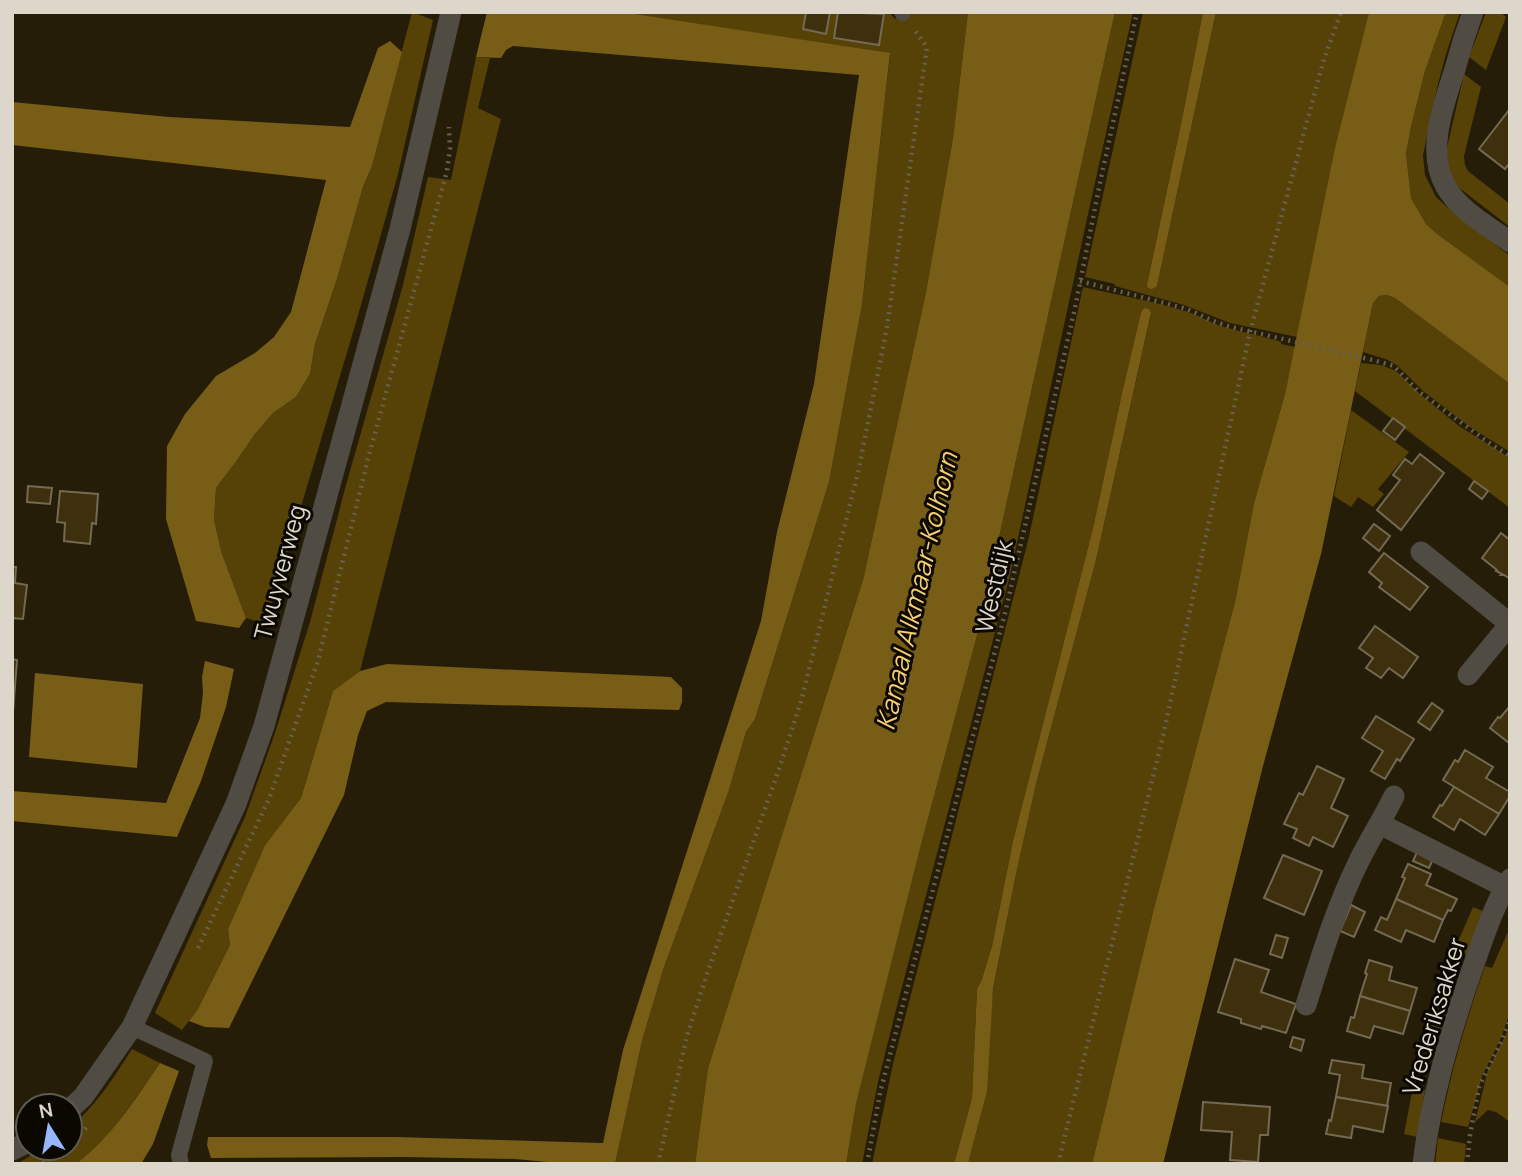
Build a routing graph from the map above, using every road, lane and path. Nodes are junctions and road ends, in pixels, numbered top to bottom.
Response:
1 (451, 12) edge
2 (1137, 12) edge
3 (1341, 12) edge
4 (1473, 12) edge
5 (902, 13) edge
6 (1510, 242) edge
7 (1080, 281) junction
8 (1250, 332) junction
9 (1510, 456) edge
10 (1421, 552) dead end
11 (1468, 676) dead end
12 (1394, 796) dead end
13 (1380, 824) junction
14 (1507, 883) edge
15 (1306, 1005) dead end
16 (1510, 1020) edge
17 (132, 1027) junction
18 (84, 1096) edge
19 (181, 1164) edge
20 (658, 1164) edge
21 (867, 1164) edge
22 (1058, 1164) edge
23 (1423, 1164) edge
24 (1467, 1164) edge

1 - 17 street, Twuyverweg
2 - 7 path, Westdijk
3 - 8 path
4 - 6 street
5 - 20 path
7 - 8 path
7 - 21 path, Westdijk
8 - 9 path
8 - 22 path
10 - 11 street
12 - 13 street
13 - 14 street, Vrederiksakker
13 - 15 street
14 - 23 street, Vrederiksakker
16 - 24 path
17 - 18 street, Twuyverweg
17 - 19 lane

